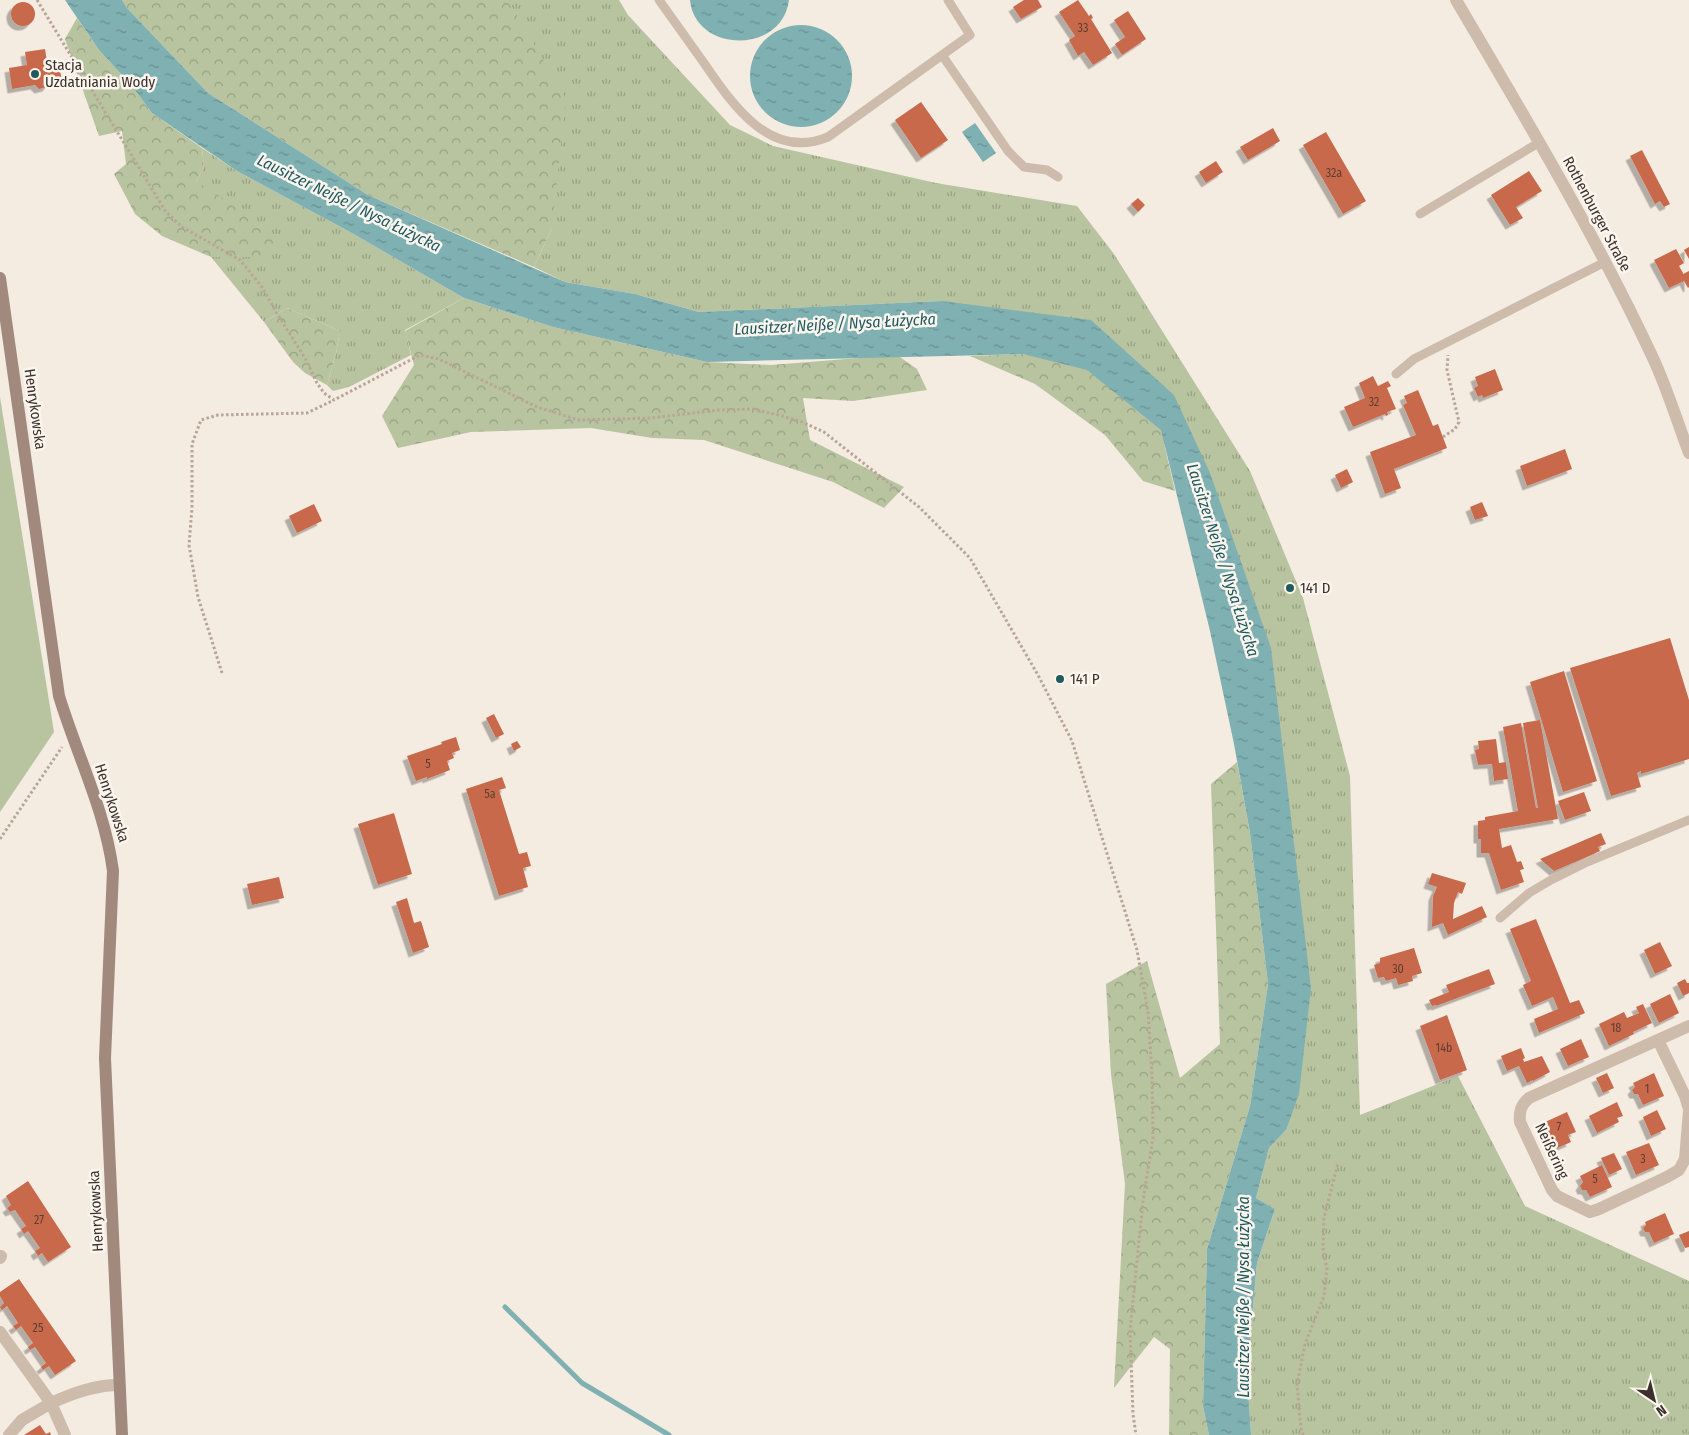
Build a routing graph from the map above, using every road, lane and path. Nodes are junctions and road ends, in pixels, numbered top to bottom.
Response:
1 (37, 0) edge
2 (659, 0) edge
3 (948, 0) edge
4 (1456, 0) edge
5 (942, 55) junction
6 (1540, 142) junction
7 (1058, 177) dead end
8 (1420, 214) dead end
9 (1605, 262) junction
10 (0, 278) edge
11 (1449, 352) dead end
12 (1396, 374) dead end
13 (334, 400) junction
14 (1443, 437) dead end
15 (1689, 453) edge
16 (222, 673) dead end
17 (71, 735) junction
18 (1689, 820) edge
19 (0, 839) edge
20 (1500, 918) dead end
21 (1689, 1026) edge
22 (1658, 1040) junction
23 (1689, 1110) edge
24 (1338, 1163) dead end
25 (0, 1332) edge
26 (120, 1385) junction
27 (51, 1403) junction
28 (9, 1435) edge
29 (65, 1435) edge
30 (122, 1435) edge
31 (1136, 1435) edge
32 (1303, 1435) edge

1 - 13 path
2 - 5 lane
3 - 5 lane
4 - 6 street, Rothenburger Straße
5 - 7 lane
6 - 8 lane
6 - 9 street, Rothenburger Straße
9 - 12 lane
9 - 15 street, Rothenburger Straße
10 - 17 main road, Henrykowska
11 - 14 path
13 - 16 path
13 - 31 path
17 - 19 path
17 - 26 main road, Henrykowska
18 - 20 lane
21 - 22 street, Neißering
22 - 23 street, Neißering
22 - 23 street, Neißering
24 - 32 path
25 - 27 street
26 - 27 street
26 - 30 main road, Henrykowska
27 - 28 street
27 - 29 street

